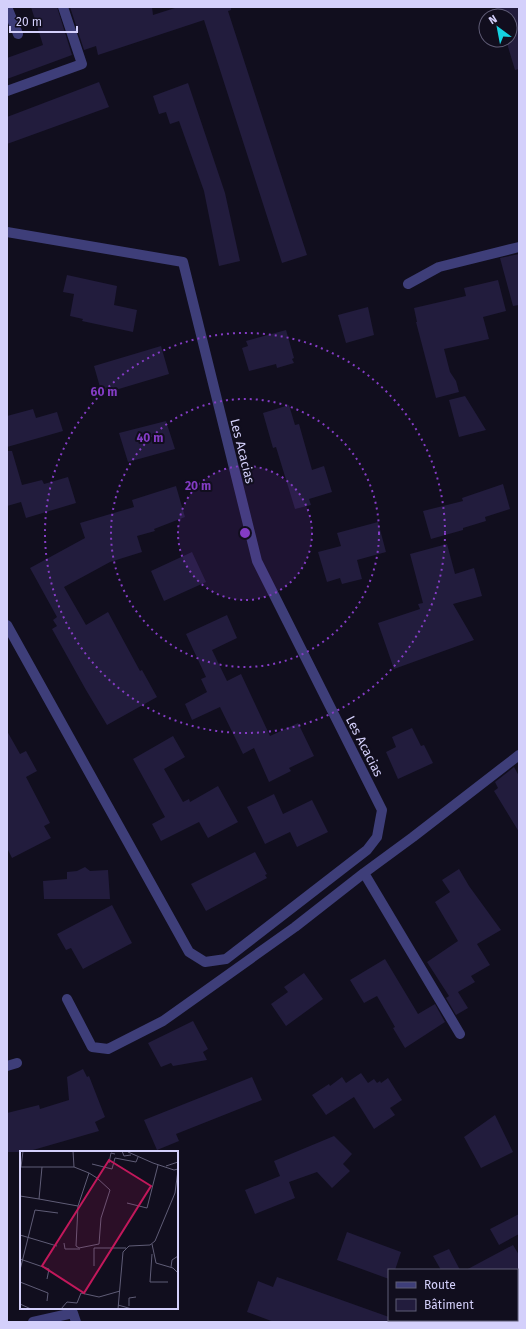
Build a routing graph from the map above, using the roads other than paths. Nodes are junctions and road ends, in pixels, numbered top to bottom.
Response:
1 (7, 7) edge
2 (63, 7) edge
3 (18, 34) dead end
4 (7, 91) edge
5 (7, 232) edge
6 (519, 247) edge
7 (408, 284) dead end
8 (7, 625) edge
9 (519, 754) edge
10 (364, 873) junction
11 (67, 999) dead end
12 (460, 1034) dead end
13 (33, 1322) edge
14 (76, 1322) edge

1 - 3 street
2 - 4 street
5 - 8 street, Les Acacias
6 - 7 street
9 - 10 street
10 - 11 street
10 - 12 street
13 - 14 street

